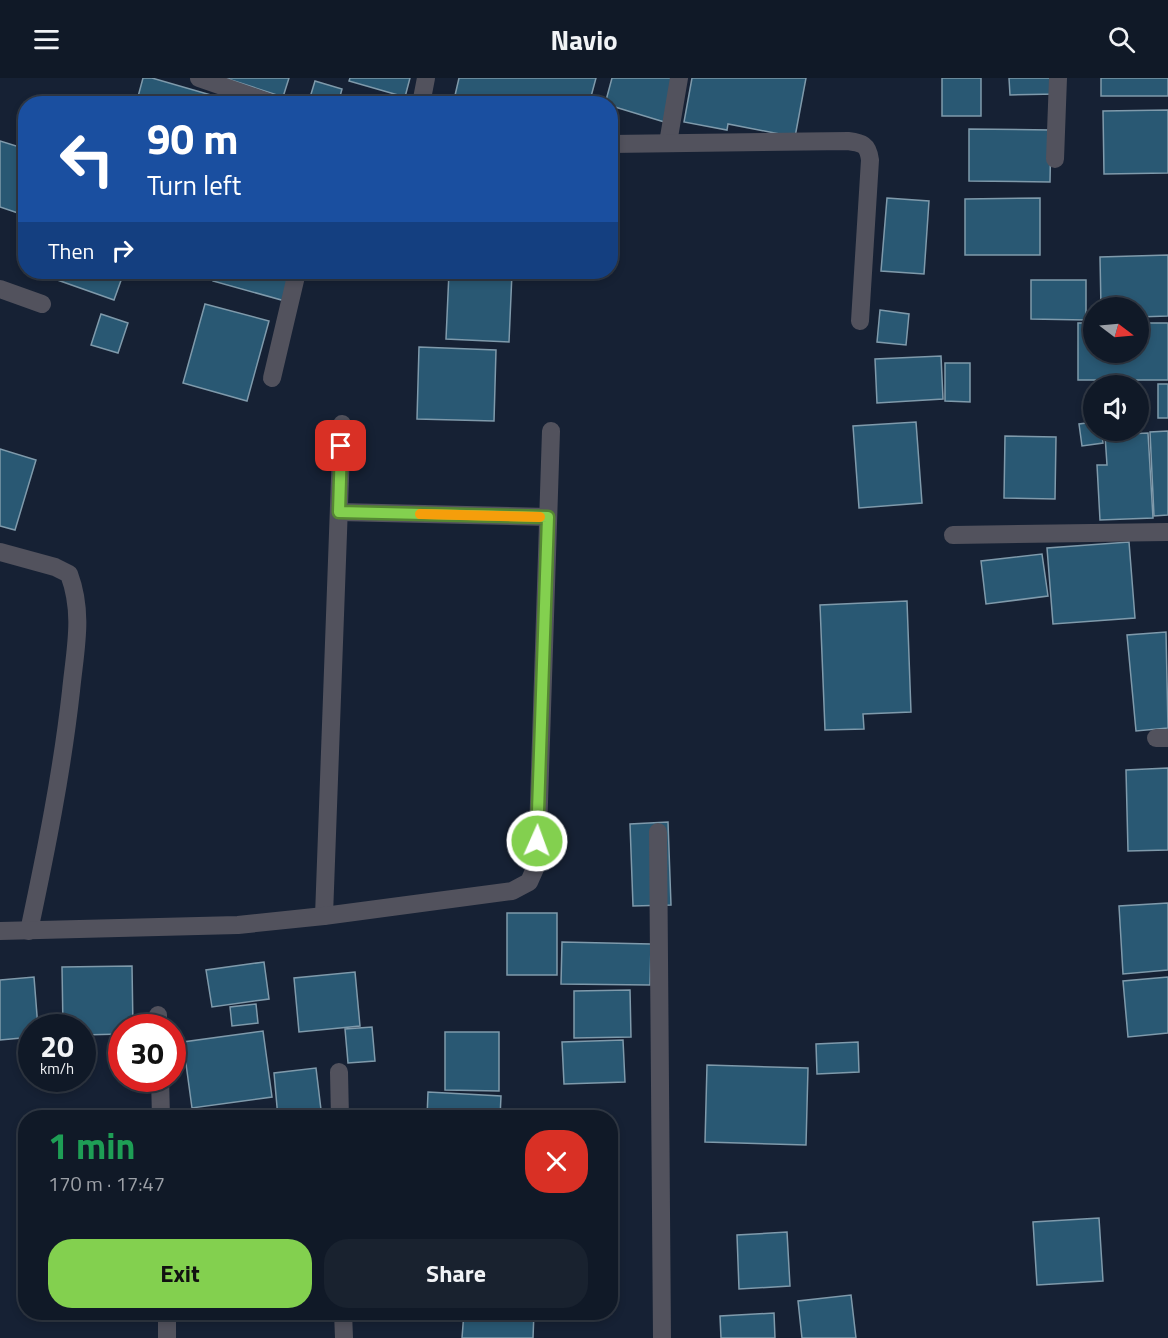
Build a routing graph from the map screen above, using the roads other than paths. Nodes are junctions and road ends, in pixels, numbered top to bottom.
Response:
1 (199, 78) edge
2 (426, 78) edge
3 (679, 78) edge
4 (1058, 78) edge
5 (251, 96) edge
6 (423, 96) edge
7 (668, 143) junction
8 (618, 144) edge
9 (1055, 159) dead end
10 (295, 279) edge
11 (0, 289) edge
12 (42, 304) dead end
13 (860, 321) dead end
14 (272, 378) dead end
15 (342, 424) dead end
16 (551, 431) dead end
17 (339, 512) junction
18 (548, 517) junction
19 (1168, 532) edge
20 (953, 535) dead end
21 (0, 552) edge
22 (658, 832) dead end
23 (324, 916) junction
24 (0, 931) edge
25 (29, 931) junction
26 (339, 1072) dead end
27 (160, 1092) edge
28 (161, 1110) edge
29 (340, 1110) edge
30 (167, 1320) edge
31 (344, 1320) edge
32 (167, 1338) edge
33 (344, 1338) edge
34 (662, 1338) edge

1 - 5 street
2 - 6 street
3 - 7 street
4 - 9 street
7 - 8 street
7 - 13 street
10 - 14 street
11 - 12 street
15 - 17 street
16 - 18 street
17 - 18 street
17 - 23 street
18 - 23 street
19 - 20 street
21 - 25 street
22 - 34 street
23 - 25 street
24 - 25 street
26 - 29 street
27 - 28 street
30 - 32 street
31 - 33 street

